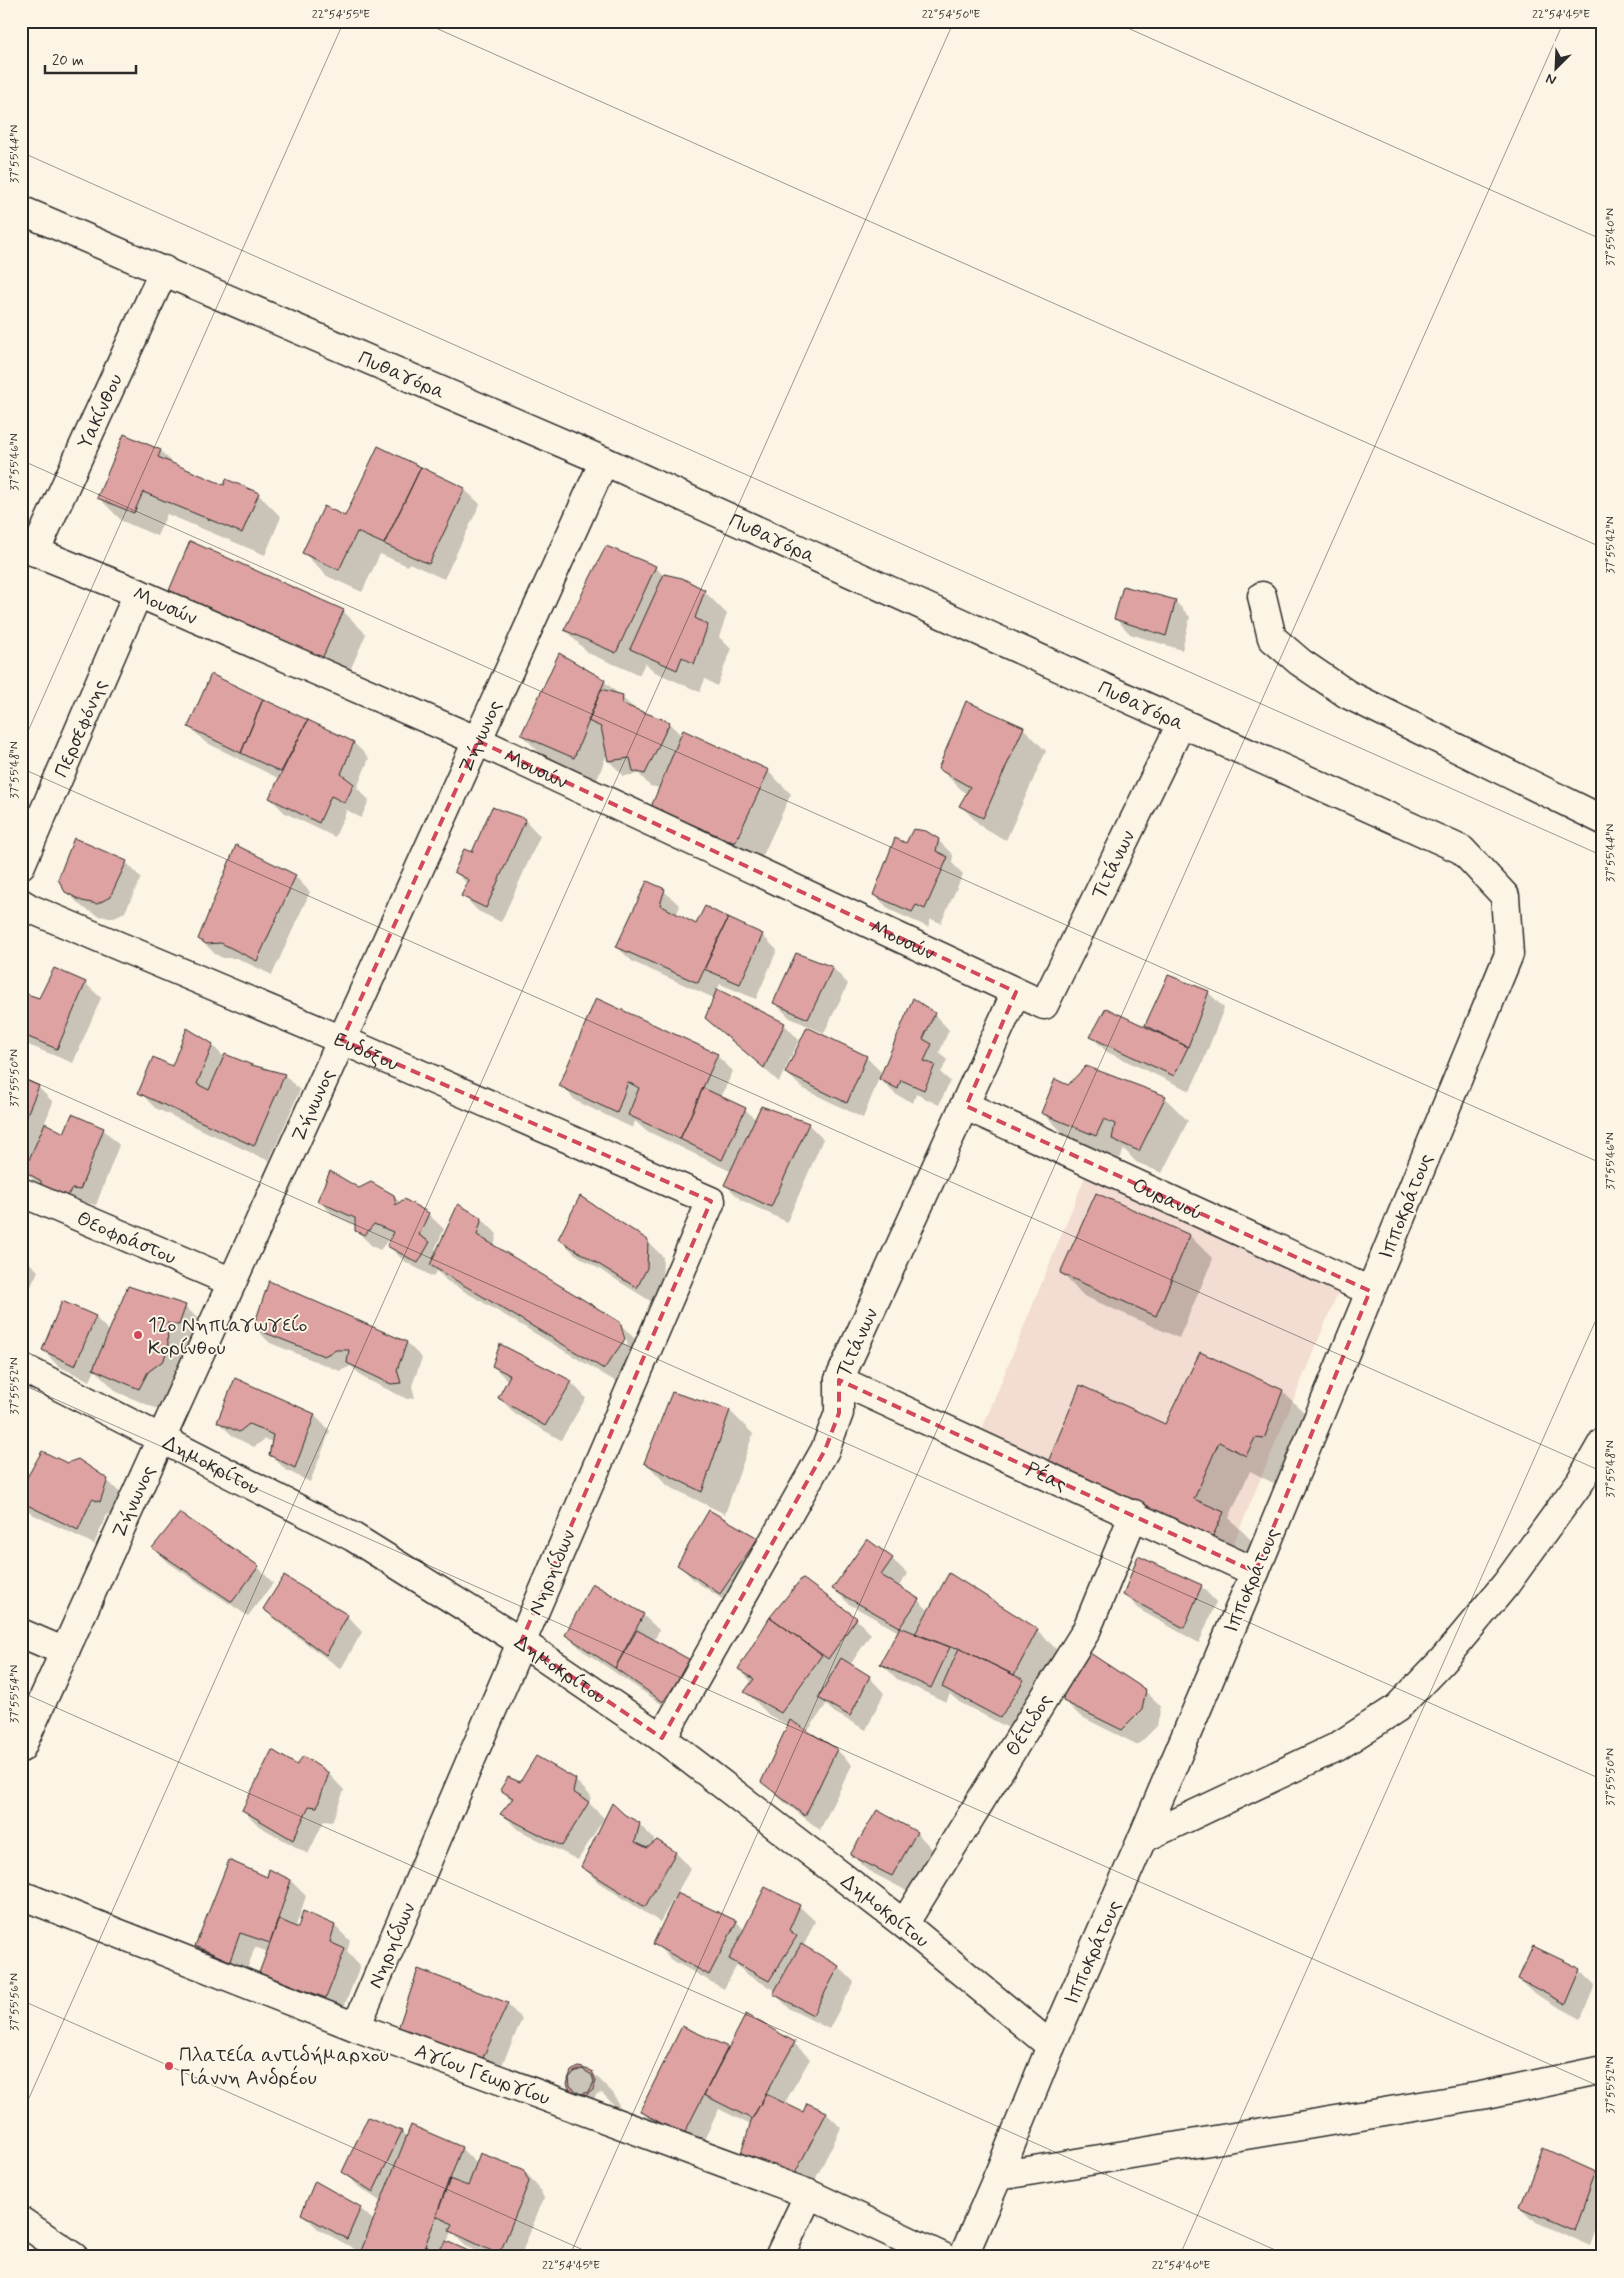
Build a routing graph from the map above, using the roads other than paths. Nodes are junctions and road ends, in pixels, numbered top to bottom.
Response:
1 (21, 210) edge
2 (164, 270) junction
3 (604, 461) junction
4 (28, 549) edge
5 (138, 593) junction
6 (1262, 596) dead end
7 (1181, 724) junction
8 (478, 741) junction
9 (1603, 820) edge
10 (21, 864) edge
11 (1505, 896) joint
12 (21, 902) edge
13 (1016, 992) junction
14 (1044, 1005) joint
15 (342, 1040) junction
16 (966, 1106) junction
17 (21, 1192) edge
18 (711, 1201) joint
19 (232, 1282) junction
20 (1370, 1292) junction
21 (21, 1366) edge
22 (838, 1380) junction
23 (162, 1437) junction
24 (1603, 1442) edge
25 (1134, 1514) junction
26 (1255, 1572) junction
27 (21, 1633) edge
28 (521, 1642) junction
29 (64, 1652) junction
30 (662, 1738) junction
31 (21, 1748) edge
32 (1142, 1839) junction
33 (21, 1895) edge
34 (904, 1924) junction
35 (356, 2027) junction
36 (1051, 2046) junction
37 (1603, 2070) edge
38 (998, 2176) junction
39 (809, 2194) junction
40 (21, 2221) edge
41 (74, 2257) edge
42 (780, 2257) edge
43 (943, 2257) edge
44 (962, 2257) edge

1 - 2 street, Πυθαγόρα
2 - 3 street, Πυθαγόρα
2 - 4 street, Υακίνθου
3 - 7 street, Πυθαγόρα
3 - 8 street, Ζήνωνος
4 - 5 street, Μουσών
5 - 8 street, Μουσών
5 - 10 street, Περσεφόνης
6 - 9 street
7 - 11 street, Πυθαγόρα
7 - 14 street, Τιτάνων
8 - 13 street, Μουσών
8 - 15 street, Ζήνωνος
11 - 20 street, Ιπποκράτους
12 - 15 street, Ευδόξου
13 - 14 street, Μουσών
13 - 16 street, Τιτάνων
15 - 18 street, Ευδόξου
15 - 19 street, Ζήνωνος
16 - 20 street, Ουρανού
16 - 22 street, Τιτάνων
17 - 19 street, Θεοφράστου
18 - 28 street, Νηρηίδων
19 - 23 street, Ζήνωνος
20 - 26 street, Ιπποκράτους
21 - 23 street, Δημοκρίτου
22 - 25 street, Ρέας
22 - 30 street, Τιτάνων
23 - 28 street, Δημοκρίτου
23 - 29 street, Ζήνωνος
24 - 32 street
25 - 26 street, Ρέας
25 - 34 street, Θέτιδος
26 - 32 street, Ιπποκράτους
27 - 29 street
28 - 30 street, Δημοκρίτου
28 - 35 street, Νηρηίδων
29 - 31 street, Ζήνωνος
30 - 34 street, Δημοκρίτου
32 - 36 street, Ιπποκράτους
33 - 35 street, Αγίου Γεωργίου
34 - 36 street, Δημοκρίτου
35 - 39 street, Αγίου Γεωργίου
36 - 38 street, Ιπποκράτους
37 - 38 street
38 - 44 street, Ιπποκράτους
39 - 42 street
39 - 43 street, Αγίου Γεωργίου
40 - 41 street

